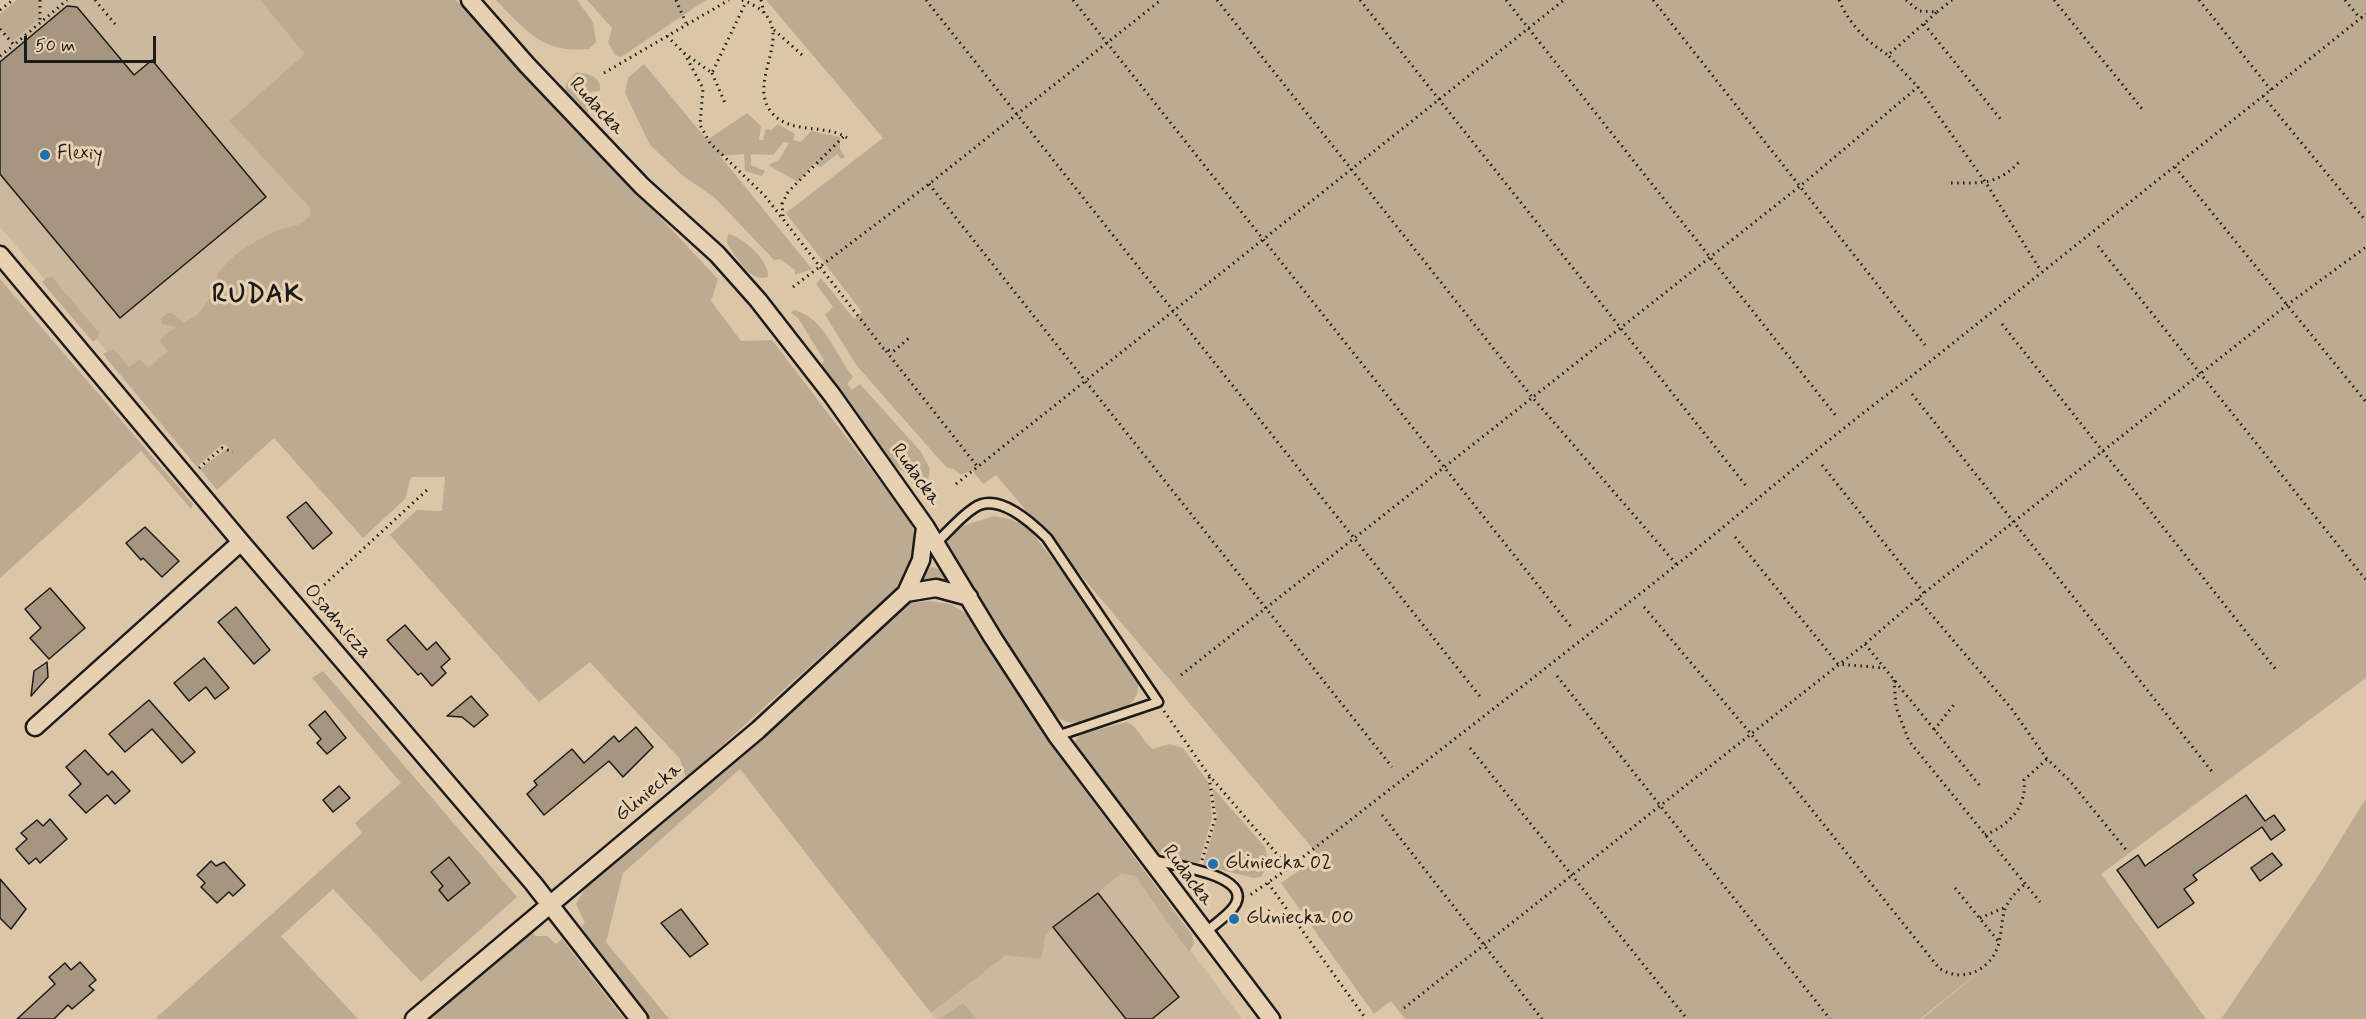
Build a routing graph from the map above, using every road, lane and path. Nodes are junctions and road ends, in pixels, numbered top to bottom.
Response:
1 (13, 0) edge
2 (40, 0) edge
3 (67, 0) edge
4 (94, 0) edge
5 (470, 0) edge
6 (676, 0) edge
7 (729, 0) edge
8 (760, 0) edge
9 (926, 0) edge
10 (1073, 0) edge
11 (1161, 0) edge
12 (1218, 0) edge
13 (1360, 0) edge
14 (1506, 0) edge
15 (1564, 0) edge
16 (1653, 0) edge
17 (1839, 0) edge
18 (1906, 0) edge
19 (1952, 0) edge
20 (2055, 0) edge
21 (2199, 0) edge
22 (2345, 0) edge
23 (745, 1) edge
24 (0, 10) edge
25 (1938, 12) junction
26 (764, 13) junction
27 (2366, 16) edge
28 (2359, 17) junction
29 (40, 22) junction
30 (115, 24) dead end
31 (686, 24) junction
32 (1924, 24) junction
33 (1528, 28) junction
34 (0, 29) edge
35 (773, 29) junction
36 (667, 36) junction
37 (1108, 43) junction
38 (14, 45) junction
39 (684, 53) junction
40 (802, 55) dead end
41 (1888, 55) junction
42 (0, 56) edge
43 (604, 73) dead end
44 (712, 73) junction
45 (1918, 87) junction
46 (2271, 90) junction
47 (2263, 96) junction
48 (1439, 100) junction
49 (725, 103) dead end
50 (2143, 110) dead end
51 (1016, 115) junction
52 (2002, 121) dead end
53 (844, 136) junction
54 (850, 140) dead end
55 (2021, 160) dead end
56 (2175, 167) junction
57 (1352, 170) junction
58 (1951, 183) dead end
59 (1986, 183) junction
60 (929, 184) junction
61 (1799, 187) junction
62 (783, 218) junction
63 (2366, 221) edge
64 (1263, 239) junction
65 (2098, 246) dead end
66 (2366, 247) edge
67 (0, 255) edge
68 (1710, 258) junction
69 (821, 267) junction
70 (2041, 271) junction
71 (793, 287) dead end
72 (2287, 305) junction
73 (1175, 310) junction
74 (2002, 324) dead end
75 (1621, 327) junction
76 (909, 338) dead end
77 (1925, 345) dead end
78 (885, 350) junction
79 (2201, 375) junction
80 (1086, 380) junction
81 (1912, 394) dead end
82 (1532, 397) junction
83 (2366, 402) edge
84 (1836, 416) dead end
85 (234, 452) dead end
86 (2103, 452) junction
87 (1822, 465) dead end
88 (978, 466) junction
89 (1444, 468) junction
90 (196, 470) dead end
91 (956, 484) dead end
92 (1747, 487) dead end
93 (427, 490) dead end
94 (2014, 522) junction
95 (925, 526) junction
96 (1735, 537) dead end
97 (1357, 539) junction
98 (241, 542) junction
99 (936, 543) junction
100 (1677, 565) junction
101 (2366, 580) edge
102 (906, 593) junction
103 (1924, 593) junction
104 (969, 597) junction
105 (1918, 599) junction
106 (1644, 607) dead end
107 (1266, 608) junction
108 (298, 609) junction
109 (1572, 628) dead end
110 (1864, 644) junction
111 (1838, 664) junction
112 (1884, 668) junction
113 (2277, 671) dead end
114 (1181, 675) dead end
115 (1557, 676) dead end
116 (1894, 680) junction
117 (1482, 699) dead end
118 (1158, 702) junction
119 (1956, 702) dead end
120 (35, 727) dead end
121 (1935, 730) junction
122 (1751, 734) junction
123 (1057, 736) junction
124 (1470, 748) dead end
125 (2047, 759) junction
126 (1392, 768) dead end
127 (1208, 774) junction
128 (2214, 774) dead end
129 (1980, 786) dead end
130 (1660, 805) junction
131 (1382, 815) dead end
132 (1985, 834) junction
133 (2127, 851) dead end
134 (1144, 854) junction
135 (1289, 868) junction
136 (1199, 870) junction
137 (1573, 874) junction
138 (1268, 883) junction
139 (2025, 884) junction
140 (1955, 888) dead end
141 (2040, 902) dead end
142 (550, 904) junction
143 (2006, 907) junction
144 (1233, 908) junction
145 (1980, 918) junction
146 (1204, 933) junction
147 (1999, 942) junction
148 (1483, 944) junction
149 (1404, 1008) dead end
150 (414, 1019) edge
151 (639, 1019) edge
152 (1271, 1019) edge
153 (1366, 1019) edge
154 (1542, 1019) edge
155 (1687, 1019) edge
156 (1830, 1019) edge

1 - 24 path
2 - 29 path
3 - 29 path
4 - 30 path
5 - 95 street, Rudacka
6 - 31 path
7 - 31 path
8 - 26 path
9 - 51 path
10 - 37 path
11 - 37 path
12 - 57 path
13 - 48 path
14 - 33 path
15 - 33 path
16 - 61 path
17 - 41 path
18 - 25 path
19 - 25 path
20 - 50 path
21 - 46 path
22 - 28 path
23 - 26 path
23 - 44 path
25 - 32 path
26 - 35 path
27 - 28 path
28 - 46 path
29 - 38 path
31 - 36 path
32 - 41 path
32 - 52 path
33 - 48 path
33 - 68 path
34 - 38 path
35 - 40 path
35 - 53 path
36 - 39 path
36 - 43 path
37 - 51 path
37 - 64 path
38 - 42 path
39 - 44 path
39 - 62 path
41 - 45 path
44 - 49 path
45 - 59 path
45 - 61 path
46 - 47 path
47 - 56 path
47 - 63 path
48 - 57 path
48 - 75 path
51 - 60 path
51 - 73 path
53 - 54 path
53 - 62 path
55 - 59 path
56 - 70 path
56 - 72 path
57 - 64 path
57 - 82 path
58 - 59 path
59 - 70 path
60 - 69 path
60 - 80 path
61 - 68 path
61 - 77 path
62 - 69 path
64 - 73 path
64 - 89 path
65 - 79 path
66 - 72 path
67 - 98 street, Osadnicza
68 - 75 path
68 - 84 path
69 - 71 path
69 - 78 path
70 - 100 path
72 - 79 path
72 - 83 path
73 - 80 path
73 - 97 path
74 - 86 path
75 - 82 path
75 - 92 path
76 - 78 path
78 - 88 path
79 - 86 path
79 - 101 path
80 - 88 path
80 - 107 path
81 - 94 path
82 - 89 path
82 - 100 path
85 - 90 path
86 - 94 path
86 - 113 path
87 - 103 path
88 - 91 path
89 - 97 path
89 - 109 path
93 - 108 path
94 - 103 path
94 - 128 path
95 - 99 street, Rudacka
95 - 102 street, Gliniecka
96 - 111 path
97 - 107 path
97 - 117 path
98 - 108 street, Osadnicza
98 - 120 street
99 - 104 street, Rudacka
99 - 118 lane
100 - 135 path
102 - 104 street
102 - 142 street, Gliniecka
103 - 105 path
104 - 123 street, Rudacka
105 - 110 path
105 - 125 path
106 - 122 path
107 - 114 path
107 - 126 path
108 - 142 street, Osadnicza
110 - 111 path
110 - 112 path
111 - 112 path
111 - 122 path
112 - 116 path
115 - 130 path
116 - 121 path
116 - 132 path
118 - 123 lane
118 - 127 path
119 - 121 path
121 - 129 path
122 - 130 path
122 - 147 path
123 - 134 street, Rudacka
124 - 137 path
125 - 132 path
125 - 133 path
127 - 135 path
127 - 136 path
130 - 137 path
130 - 156 path
131 - 148 path
132 - 139 path
134 - 136 lane
134 - 146 street, Rudacka
135 - 138 path
136 - 144 lane
137 - 148 path
137 - 155 path
138 - 144 path
138 - 153 path
139 - 141 path
139 - 143 path
140 - 145 path
142 - 150 street, Gliniecka
142 - 151 street, Osadnicza
143 - 145 path
143 - 147 path
144 - 146 lane
145 - 147 path
146 - 152 street, Rudacka
148 - 149 path
148 - 154 path

